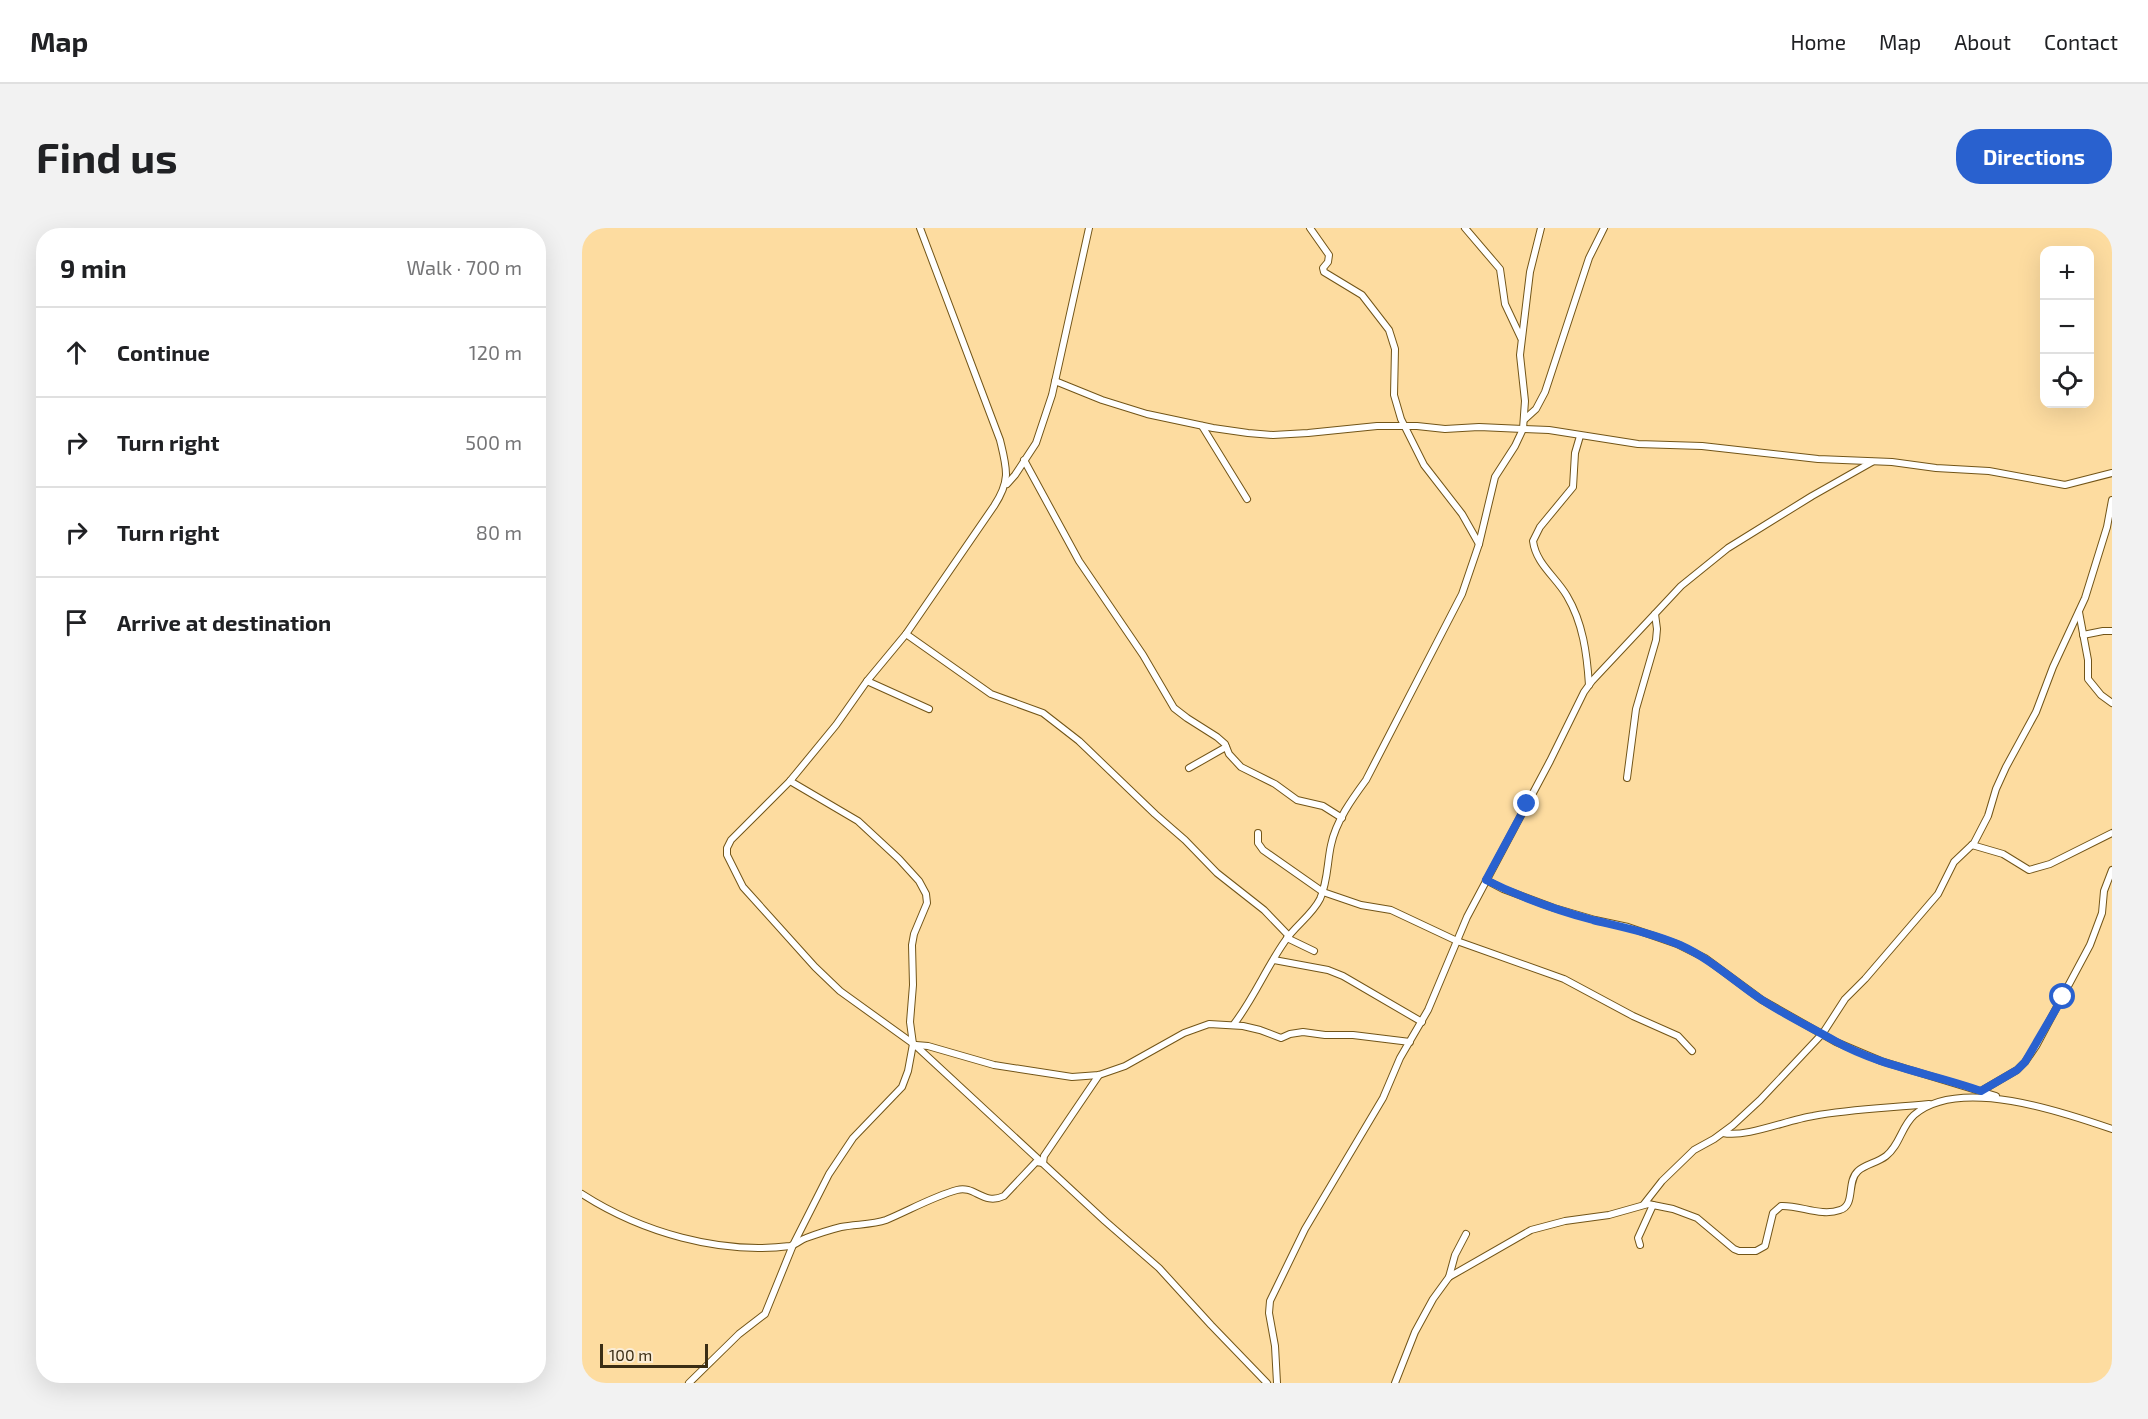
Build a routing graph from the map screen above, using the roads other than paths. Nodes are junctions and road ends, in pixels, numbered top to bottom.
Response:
1 (920, 228) edge
2 (1089, 228) edge
3 (1310, 228) edge
4 (1465, 228) edge
5 (1541, 228) edge
6 (1604, 228) edge
7 (1522, 339) junction
8 (1055, 381) junction
9 (1524, 420) junction
10 (1202, 426) junction
11 (1404, 426) junction
12 (1523, 429) junction
13 (1580, 436) junction
14 (1024, 460) junction
15 (1872, 462) junction
16 (2112, 473) edge
17 (1006, 487) junction
18 (1246, 499) dead end
19 (2112, 500) edge
20 (1479, 544) junction
21 (2079, 611) junction
22 (1655, 614) junction
23 (2112, 631) edge
24 (906, 634) junction
25 (2083, 635) junction
26 (867, 681) junction
27 (1589, 686) junction
28 (2112, 703) edge
29 (929, 709) dead end
30 (1226, 747) junction
31 (1189, 768) dead end
32 (1627, 778) dead end
33 (790, 780) junction
34 (1342, 818) junction
35 (1258, 833) dead end
36 (2112, 833) edge
37 (1972, 845) junction
38 (2112, 870) edge
39 (1486, 880) junction
40 (1323, 892) junction
41 (1288, 937) junction
42 (1457, 941) junction
43 (1314, 951) dead end
44 (1274, 960) junction
45 (1422, 1022) junction
46 (1234, 1024) junction
47 (1823, 1033) junction
48 (1410, 1042) junction
49 (914, 1045) junction
50 (1692, 1051) dead end
51 (1099, 1075) junction
52 (1981, 1091) junction
53 (2014, 1102) junction
54 (1932, 1104) junction
55 (2112, 1129) edge
56 (1723, 1133) junction
57 (1043, 1162) junction
58 (582, 1194) edge
59 (1644, 1204) junction
60 (1653, 1204) junction
61 (1466, 1234) dead end
62 (793, 1245) junction
63 (1640, 1245) dead end
64 (1449, 1277) junction
65 (689, 1383) edge
66 (1267, 1383) edge
67 (1277, 1383) edge
68 (1395, 1383) edge

1 - 17 street
2 - 8 street
3 - 11 street
4 - 7 street
5 - 7 street
6 - 9 street
7 - 9 street
8 - 10 street
8 - 14 street
9 - 12 street
10 - 11 street
10 - 18 street
11 - 12 street
11 - 20 street
12 - 13 street
12 - 20 street
13 - 15 street
13 - 27 street
14 - 17 street
14 - 30 street
15 - 16 street
15 - 22 street
17 - 24 street
19 - 21 street
20 - 34 street
21 - 25 street
21 - 37 street
22 - 27 street
22 - 32 street
23 - 25 street
24 - 26 street
24 - 41 street
25 - 28 street
26 - 29 street
26 - 33 street
27 - 39 street
30 - 31 street
30 - 34 street
33 - 49 street
33 - 49 street
34 - 40 street
35 - 40 street
36 - 37 street
37 - 47 street
38 - 52 street
39 - 42 street
39 - 47 street
40 - 41 street
40 - 42 street
41 - 43 street
41 - 44 street
42 - 45 street
42 - 50 street
44 - 45 street
44 - 46 street
45 - 48 street
46 - 48 street
46 - 51 street
47 - 52 street
47 - 56 street
48 - 67 street
49 - 51 street
49 - 57 street
49 - 62 street
51 - 57 street
52 - 53 street
53 - 54 street
53 - 55 street
54 - 56 street
54 - 60 street
56 - 59 street
57 - 62 street
57 - 66 street
58 - 62 street
59 - 60 street
59 - 64 street
60 - 63 street
61 - 64 street
62 - 65 street
64 - 68 street

